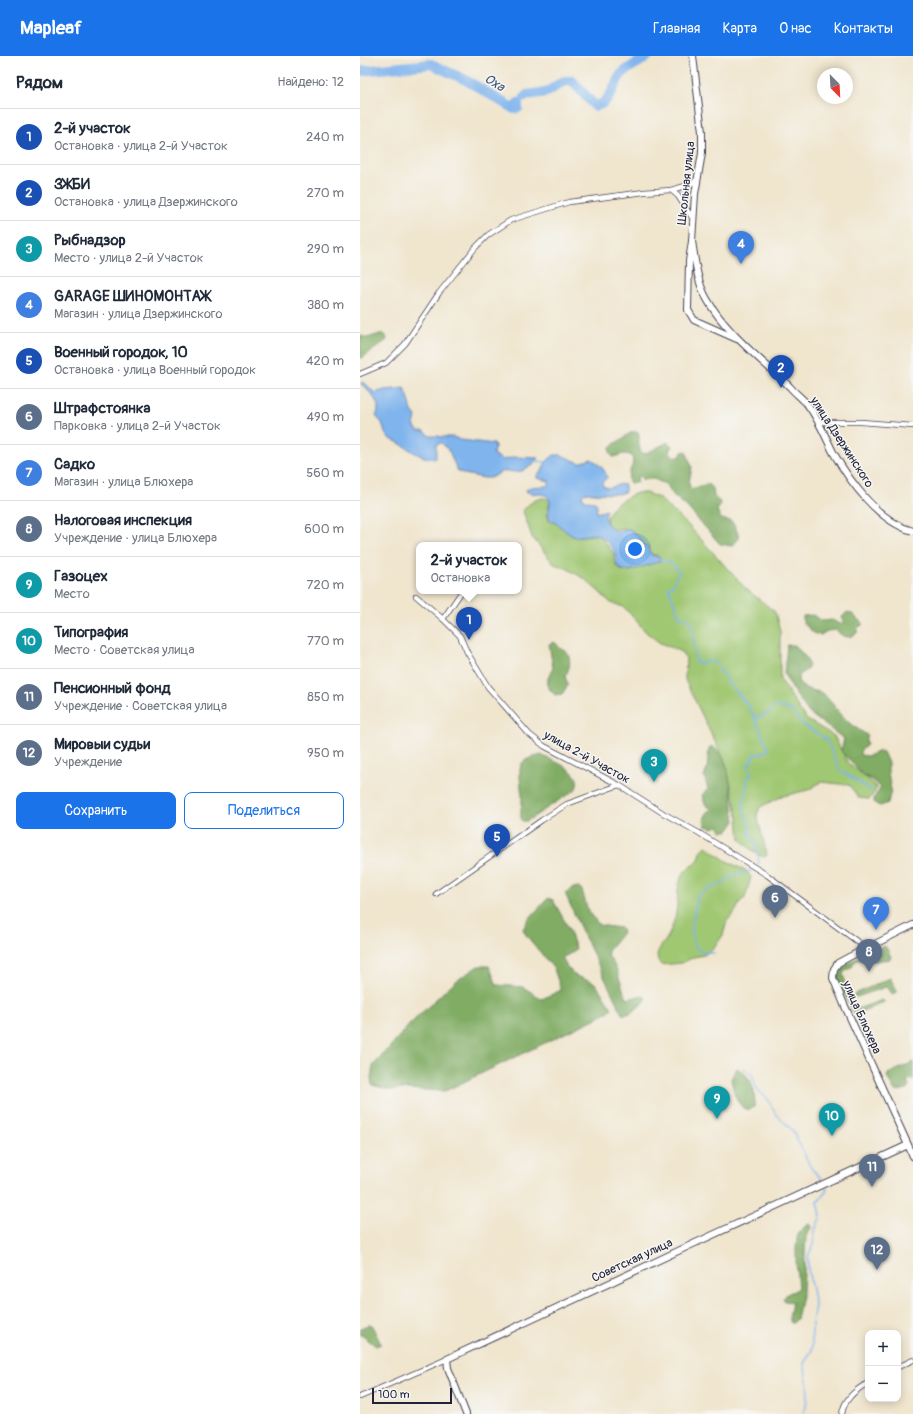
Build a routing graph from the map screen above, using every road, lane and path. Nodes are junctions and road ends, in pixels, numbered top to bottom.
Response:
1 (693, 56) edge
2 (697, 180) junction
3 (671, 190) junction
4 (693, 218) junction
5 (692, 241) junction
6 (740, 340) junction
7 (360, 374) edge
8 (818, 422) junction
9 (913, 426) edge
10 (913, 531) edge
11 (460, 594) edge
12 (416, 596) dead end
13 (443, 619) junction
14 (619, 785) junction
15 (436, 894) dead end
16 (913, 925) edge
17 (866, 948) junction
18 (911, 1144) edge
19 (913, 1156) edge
20 (447, 1359) junction
21 (913, 1360) edge
22 (900, 1366) edge
23 (865, 1385) edge
24 (360, 1397) edge
25 (466, 1414) edge
26 (842, 1414) edge

1 - 2 street, Школьная улица
2 - 3 street
2 - 4 street, Школьная улица
3 - 4 street
3 - 7 street
4 - 5 street, Школьная улица
5 - 6 street, улица Дзержинского
5 - 6 street, улица Дзержинского
6 - 8 street, улица Дзержинского
8 - 9 street
8 - 10 street, улица Дзержинского
11 - 13 street
12 - 13 street, улица 2-й Участок
13 - 14 street, улица 2-й Участок
14 - 15 street
14 - 17 street, улица 2-й Участок
16 - 17 street, улица Блюхера
17 - 18 street, улица Блюхера
18 - 19 street, улица Блюхера
18 - 20 street, Советская улица
20 - 24 street, Советская улица
20 - 25 street
21 - 22 street
23 - 26 street

